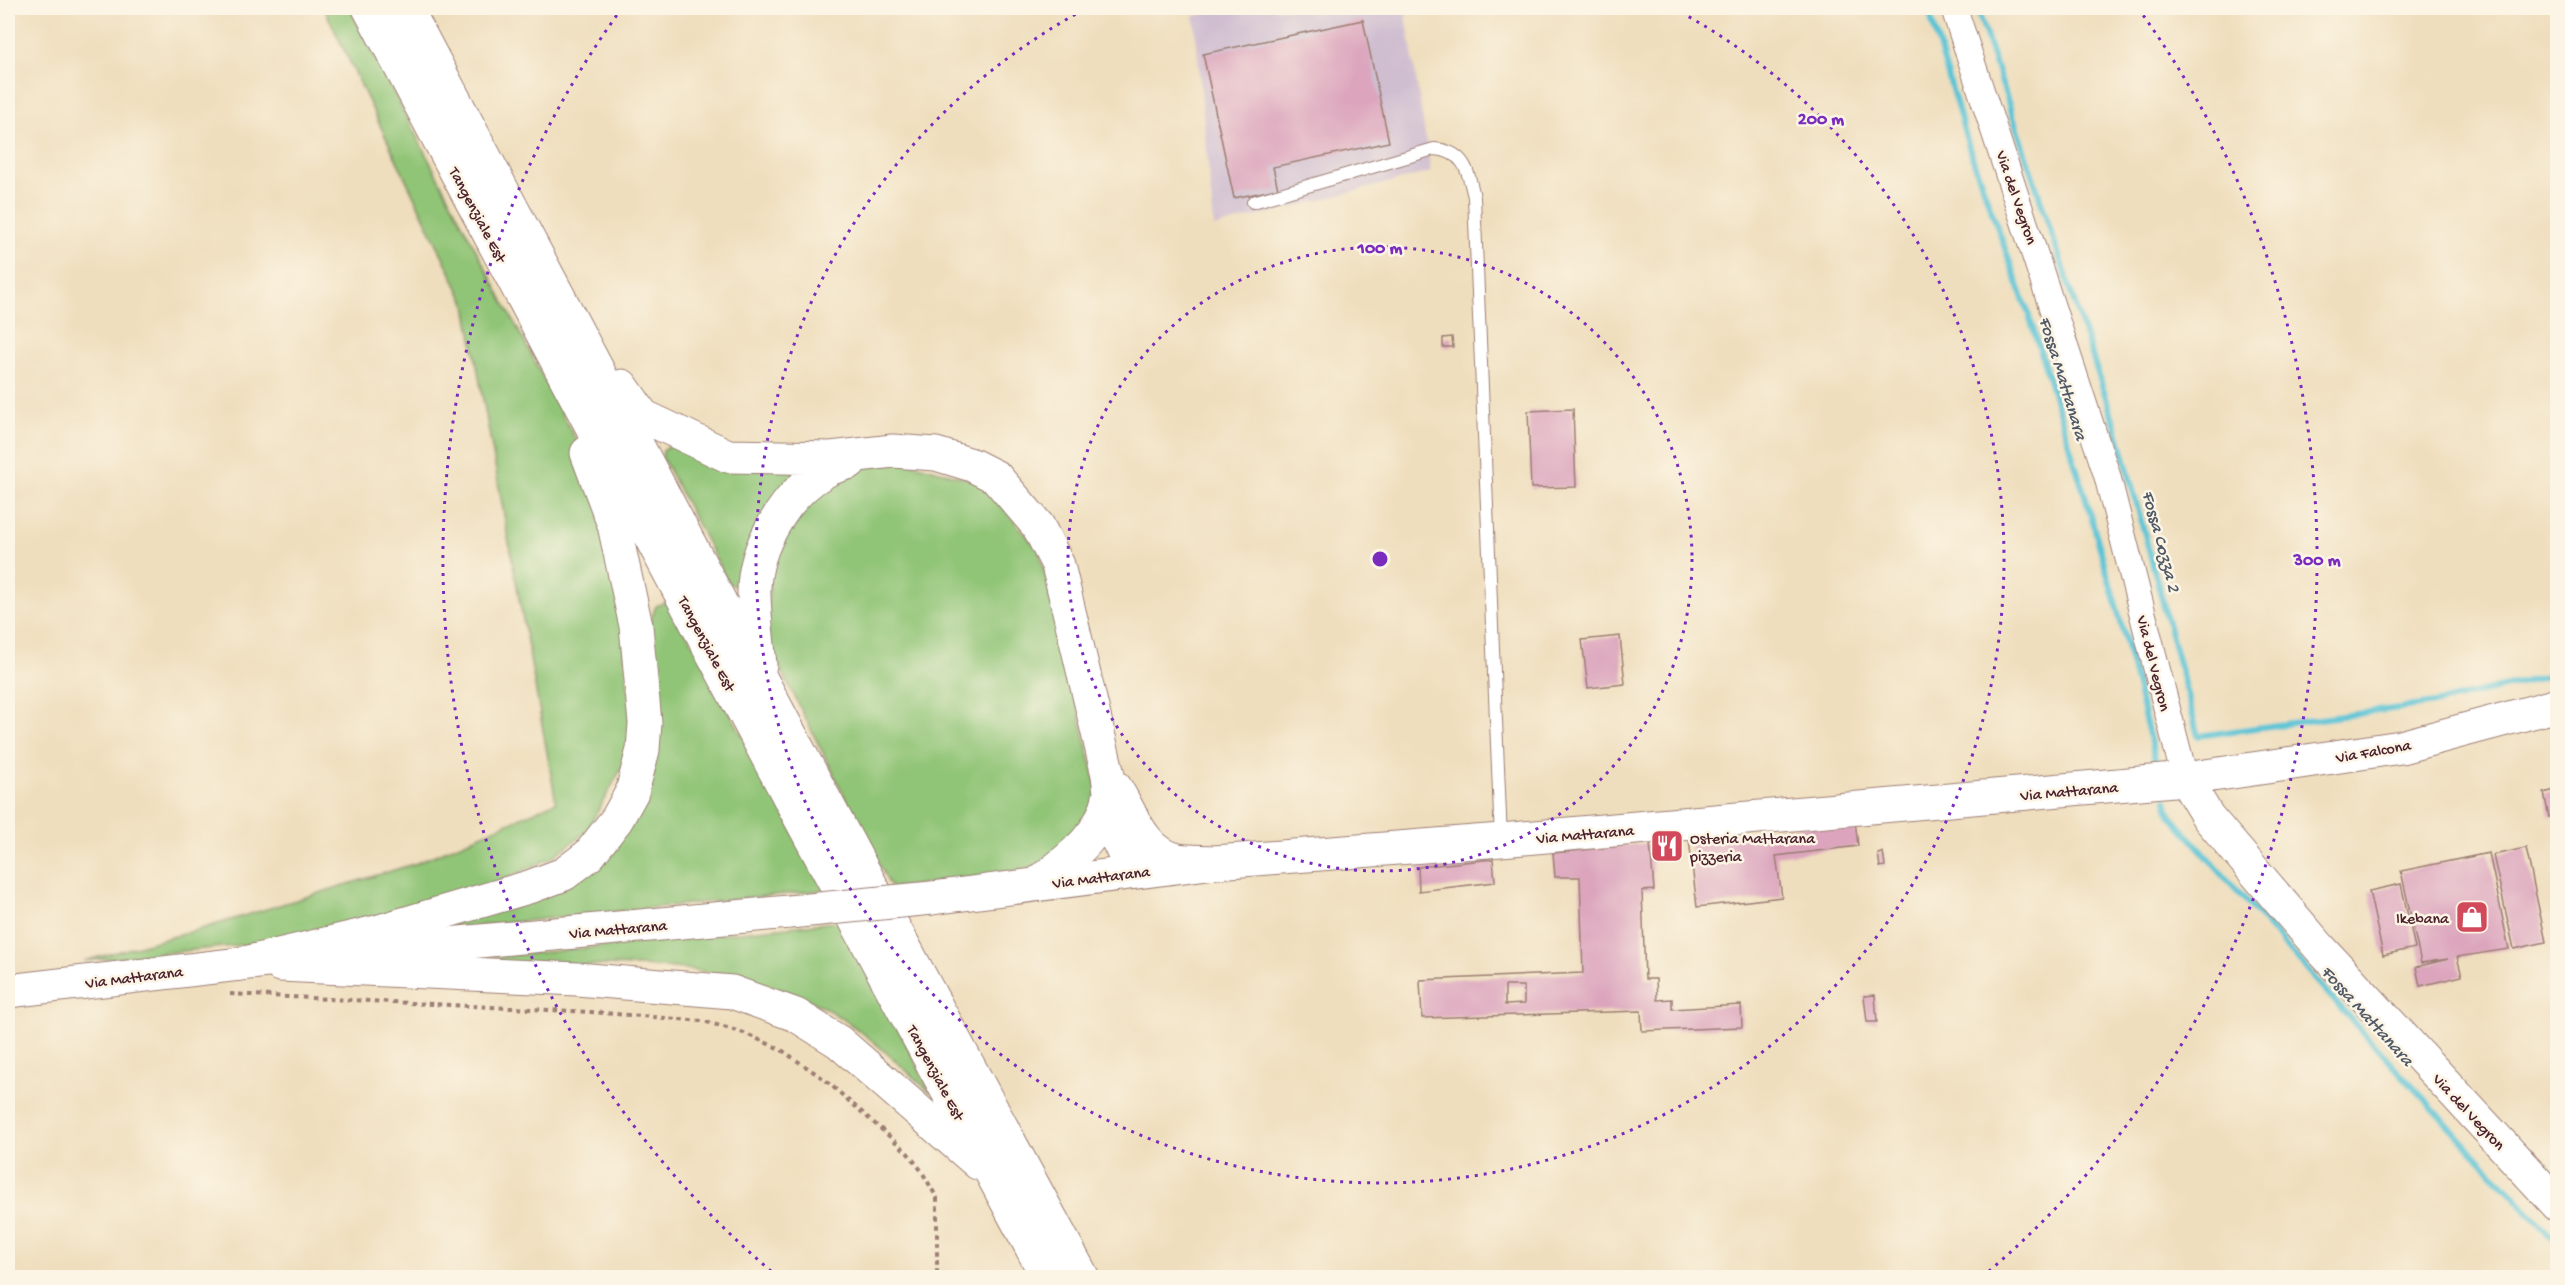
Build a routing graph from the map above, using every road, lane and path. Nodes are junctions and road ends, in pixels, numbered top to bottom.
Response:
1 (369, 8) edge
2 (405, 8) edge
3 (1954, 8) edge
4 (1253, 202) dead end
5 (538, 256) junction
6 (541, 328) junction
7 (866, 456) junction
8 (762, 679) junction
9 (2558, 705) edge
10 (1108, 775) junction
11 (2185, 779) junction
12 (1140, 832) junction
13 (1501, 840) junction
14 (1216, 862) junction
15 (1133, 872) junction
16 (1037, 884) junction
17 (238, 979) junction
18 (11, 992) edge
19 (993, 1177) junction
20 (2558, 1205) edge
21 (937, 1278) edge
22 (1048, 1278) edge
23 (1083, 1278) edge

1 - 6 main road, Tangenziale Est
2 - 5 main road, Tangenziale Est
3 - 11 street, Via del Vegron
4 - 13 lane
5 - 7 main road
5 - 8 main road, Tangenziale Est
6 - 17 main road
6 - 19 main road, Tangenziale Est
7 - 8 main road
7 - 10 main road
8 - 23 main road, Tangenziale Est
9 - 11 main road, Via Falcona
10 - 12 main road
10 - 15 main road
10 - 16 main road
11 - 13 main road, Via Mattarana
11 - 20 main road, Via del Vegron
12 - 14 main road
12 - 15 main road
13 - 14 main road, Via Mattarana
14 - 15 main road, Via Mattarana
15 - 16 main road, Via Mattarana
16 - 17 main road, Via Mattarana, bridge
17 - 18 main road, Via Mattarana
17 - 19 main road
17 - 21 path
19 - 22 main road, Tangenziale Est

